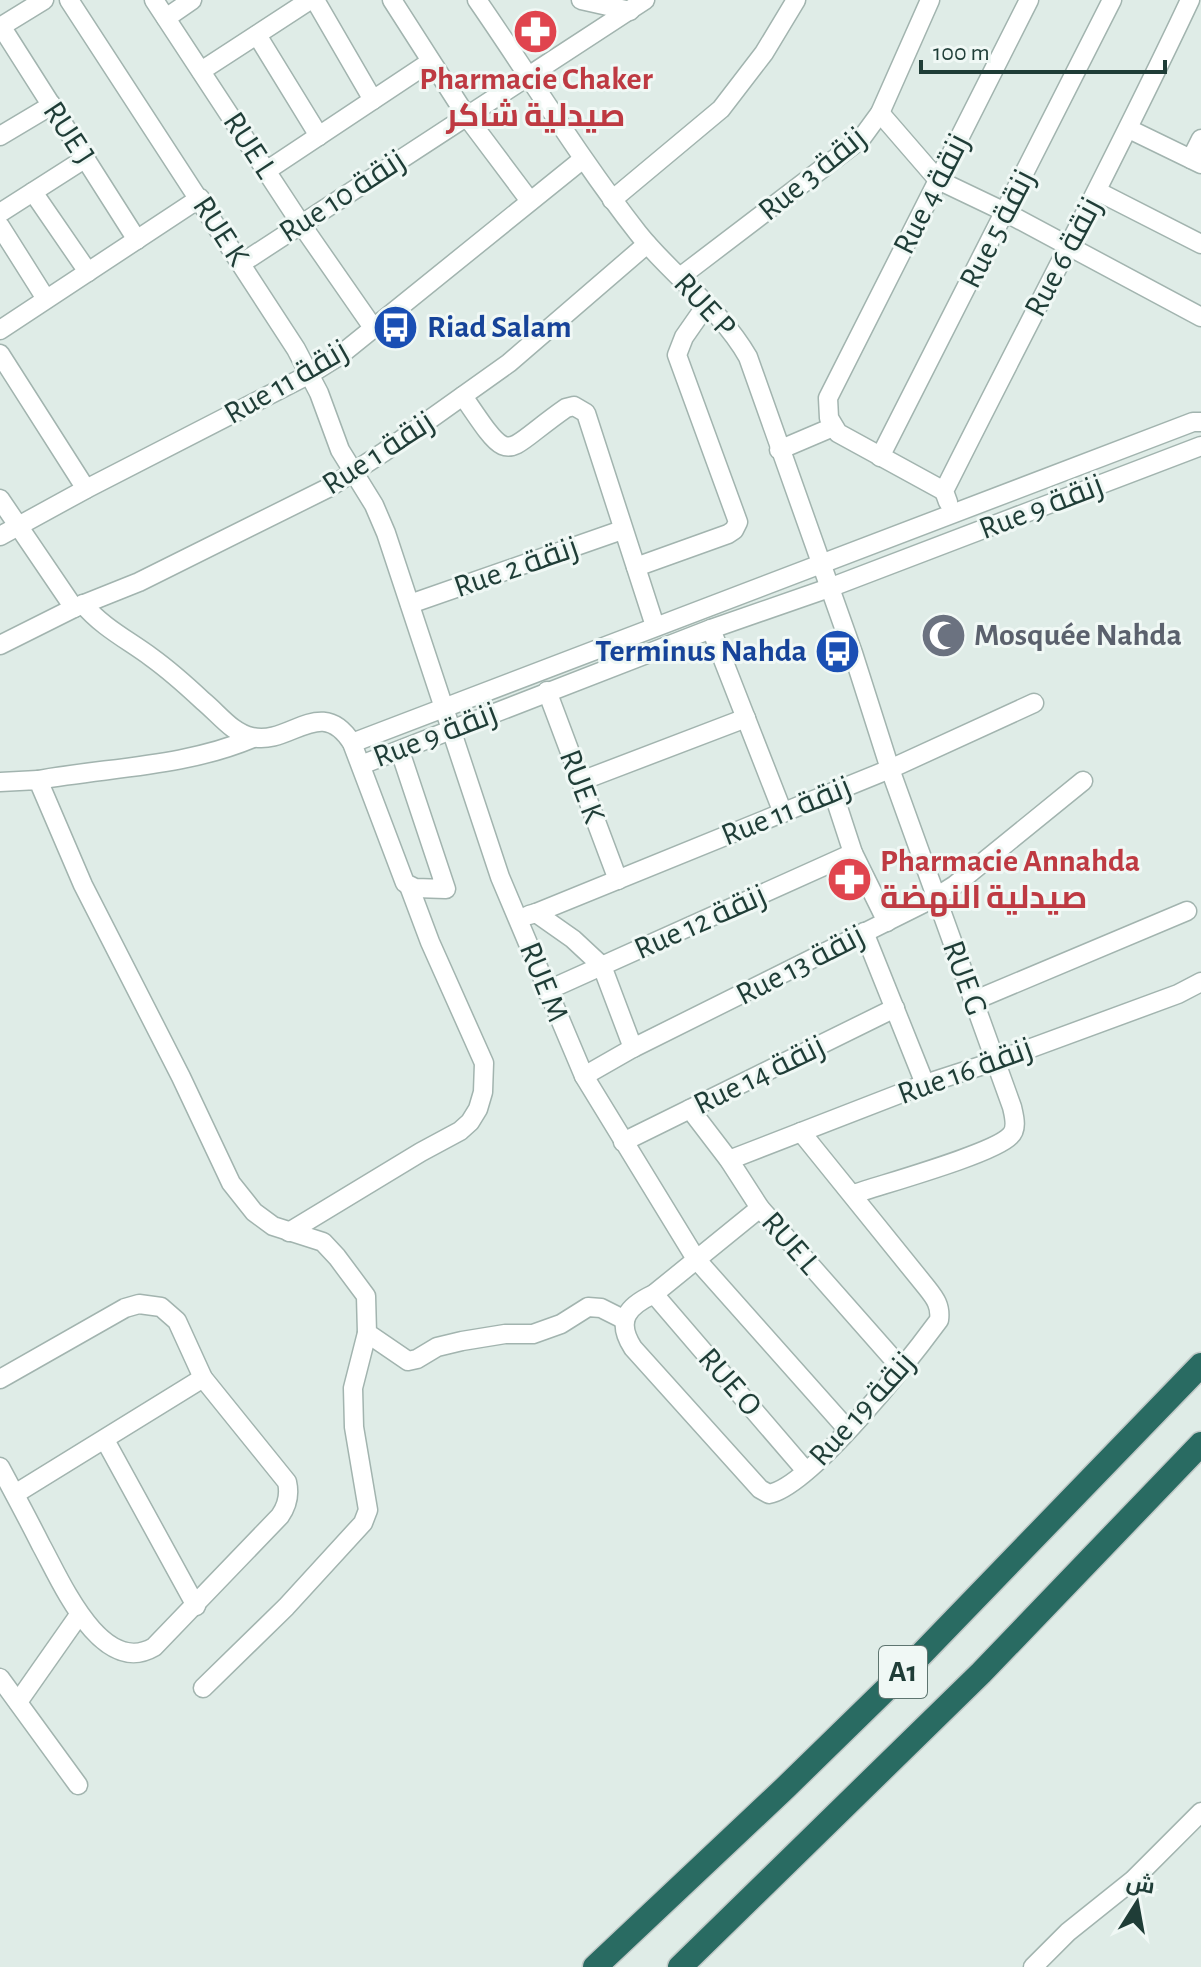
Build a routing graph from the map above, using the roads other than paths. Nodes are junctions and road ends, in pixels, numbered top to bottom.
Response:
1 (44, 0) edge
2 (69, 0) edge
3 (154, 0) edge
4 (192, 0) edge
5 (312, 0) edge
6 (392, 0) edge
7 (477, 0) edge
8 (581, 0) edge
9 (796, 0) edge
10 (930, 0) edge
11 (1029, 0) edge
12 (1112, 0) edge
13 (1190, 0) edge
14 (637, 5) edge
15 (166, 18) junction
16 (1, 27) edge
17 (257, 35) junction
18 (430, 62) junction
19 (201, 71) junction
20 (530, 77) junction
21 (373, 100) junction
22 (52, 105) junction
23 (880, 113) junction
24 (467, 117) junction
25 (1129, 129) junction
26 (0, 136) edge
27 (319, 136) junction
28 (1201, 139) edge
29 (86, 158) junction
30 (583, 159) junction
31 (1196, 161) edge
32 (266, 171) junction
33 (938, 180) junction
34 (1097, 191) junction
35 (33, 192) junction
36 (200, 198) junction
37 (612, 200) junction
38 (530, 201) junction
39 (1005, 212) junction
40 (0, 213) edge
41 (301, 224) junction
42 (0, 226) edge
43 (137, 240) junction
44 (647, 244) junction
45 (1201, 244) edge
46 (1067, 245) junction
47 (242, 263) junction
48 (88, 272) junction
49 (680, 277) junction
50 (46, 299) junction
51 (707, 304) junction
52 (1201, 317) edge
53 (374, 329) junction
54 (0, 330) edge
55 (0, 354) edge
56 (310, 374) junction
57 (463, 396) junction
58 (1201, 422) edge
59 (833, 427) junction
60 (1201, 446) edge
61 (779, 450) junction
62 (880, 457) junction
63 (354, 472) junction
64 (86, 489) junction
65 (944, 491) junction
66 (0, 499) edge
67 (951, 513) junction
68 (19, 527) junction
69 (622, 530) junction
70 (0, 536) edge
71 (821, 565) junction
72 (636, 567) junction
73 (829, 588) junction
74 (410, 604) junction
75 (79, 606) junction
76 (655, 626) junction
77 (711, 629) junction
78 (0, 645) edge
79 (853, 653) joint
80 (547, 691) junction
81 (1034, 703) dead end
82 (444, 708) junction
83 (746, 718) junction
84 (452, 730) junction
85 (253, 738) junction
86 (352, 743) junction
87 (400, 751) junction
88 (361, 765) junction
89 (890, 769) junction
90 (38, 780) junction
91 (581, 781) junction
92 (1083, 781) dead end
93 (0, 782) edge
94 (833, 792) junction
95 (783, 813) junction
96 (853, 853) junction
97 (404, 879) junction
98 (618, 880) junction
99 (936, 897) junction
100 (1187, 911) dead end
101 (527, 915) junction
102 (887, 922) junction
103 (864, 932) junction
104 (602, 966) junction
105 (1201, 982) edge
106 (546, 991) junction
107 (973, 1001) junction
108 (895, 1008) junction
109 (633, 1048) junction
110 (996, 1061) junction
111 (584, 1076) junction
112 (925, 1084) junction
113 (690, 1109) junction
114 (801, 1132) junction
115 (623, 1142) junction
116 (729, 1160) junction
117 (854, 1194) junction
118 (760, 1208) junction
119 (289, 1232) junction
120 (696, 1259) junction
121 (654, 1294) junction
122 (625, 1320) junction
123 (367, 1333) junction
124 (1201, 1365) edge
125 (902, 1369) junction
126 (203, 1378) junction
127 (0, 1379) edge
128 (848, 1430) junction
129 (105, 1440) junction
130 (1201, 1444) edge
131 (0, 1467) edge
132 (806, 1471) junction
133 (15, 1494) junction
134 (196, 1606) junction
135 (79, 1615) junction
136 (0, 1678) edge
137 (203, 1688) dead end
138 (18, 1702) junction
139 (78, 1785) dead end
140 (1201, 1812) edge
141 (595, 1967) edge
142 (680, 1967) edge
143 (1033, 1967) edge

1 - 16 street
2 - 36 street, RUE K
3 - 15 street, RUE L
4 - 15 street
5 - 17 street
5 - 21 street
6 - 18 street
7 - 20 street, RUE P
8 - 14 street
9 - 37 street
10 - 23 street, Rue 3 زنقة
11 - 33 street, Rue 4 زنقة
12 - 39 street, Rue 5 زنقة
13 - 25 street, Rue 6 زنقة
14 - 20 street, Rue 10 زنقة
15 - 19 street, RUE L
16 - 22 street, RUE J
17 - 19 street
17 - 27 street
18 - 21 street
18 - 24 street
19 - 32 street, RUE L
20 - 24 street, Rue 10 زنقة
20 - 30 street, RUE P
21 - 27 street
22 - 26 street
22 - 29 street, RUE J
23 - 33 street
23 - 49 street, Rue 3 زنقة
24 - 38 street
24 - 41 street, Rue 10 زنقة
25 - 31 street
25 - 34 street, Rue 6 زنقة
27 - 32 street
28 - 31 street
29 - 35 street
29 - 43 street, RUE J
30 - 37 street, RUE P
30 - 38 street, Rue 11 زنقة
32 - 41 street, RUE L
33 - 39 street
33 - 59 street, Rue 4 زنقة
34 - 45 street
34 - 46 street, Rue 6 زنقة
35 - 40 street
35 - 48 street
36 - 43 street
36 - 47 street, RUE K
37 - 44 street, RUE P
38 - 53 street, Rue 11 زنقة
39 - 46 street
39 - 62 street, Rue 5 زنقة
41 - 47 street, Rue 10 زنقة
41 - 53 street, RUE L
42 - 50 street
43 - 48 street
44 - 49 street, RUE P
44 - 57 street, Rue 1 زنقة
46 - 52 street
46 - 65 street, Rue 6 زنقة
47 - 56 street, RUE K
48 - 50 street
49 - 51 street, RUE P
50 - 54 street
51 - 61 street, RUE P
51 - 72 street
53 - 56 street, Rue 11 زنقة
55 - 64 street
56 - 63 street, RUE K
56 - 64 street, Rue 11 زنقة
57 - 63 street, Rue 1 زنقة
57 - 69 street
58 - 67 street, Rue 9 زنقة
59 - 61 street
59 - 62 street
60 - 73 street, Rue 9 زنقة
61 - 71 street, RUE P
62 - 65 street
63 - 74 street, RUE M
63 - 75 street, Rue 1 زنقة
64 - 68 street, Rue 11 زنقة
65 - 67 street
66 - 68 street
67 - 71 street, Rue 9 زنقة
68 - 70 street, Rue 11 زنقة
68 - 75 street
69 - 72 street
69 - 74 street, Rue 2 زنقة
71 - 73 street, RUE P
71 - 76 street, Rue 9 زنقة
72 - 76 street
73 - 77 street, Rue 9 زنقة
73 - 79 street, RUE P
74 - 82 street, RUE M
75 - 78 street, Rue 1 زنقة
75 - 85 street
76 - 82 street, Rue 9 زنقة
77 - 80 street, Rue 9 زنقة
77 - 83 street
79 - 89 street, RUE G
80 - 84 street, Rue 9 زنقة
80 - 91 street, RUE K
81 - 89 street, Rue 11 زنقة
82 - 84 street, RUE M
82 - 86 street, Rue 9 زنقة
83 - 91 street
83 - 95 street
84 - 87 street, Rue 9 زنقة
84 - 101 street, RUE M
85 - 86 street
85 - 90 street
86 - 88 street, Rue 9 زنقة
87 - 88 street, Rue 9 زنقة
87 - 97 street
88 - 97 street
89 - 94 street, Rue 11 زنقة
89 - 99 street, RUE G
90 - 93 street
90 - 119 street
91 - 98 street, RUE K
92 - 99 street, Rue 13 زنقة
94 - 95 street, Rue 11 زنقة
94 - 96 street
95 - 98 street, Rue 11 زنقة
96 - 102 street
96 - 104 street, Rue 12 زنقة
97 - 119 street
98 - 101 street, Rue 11 زنقة
99 - 102 street, Rue 13 زنقة
99 - 107 street, RUE G
100 - 107 street
101 - 104 street
101 - 106 street, RUE M
102 - 103 street, Rue 13 زنقة
103 - 108 street
103 - 109 street, Rue 13 زنقة
104 - 106 street, Rue 12 زنقة
104 - 109 street
105 - 110 street, Rue 16 زنقة
106 - 111 street, RUE M
107 - 110 street, RUE G
108 - 112 street
108 - 113 street, Rue 14 زنقة
109 - 111 street, Rue 13 زنقة
110 - 112 street, Rue 16 زنقة
110 - 117 street, RUE G
111 - 115 street, RUE M
112 - 114 street, Rue 16 زنقة
113 - 115 street, Rue 14 زنقة
113 - 116 street, RUE L
114 - 116 street, Rue 16 زنقة
114 - 117 street
115 - 120 street, RUE M
116 - 118 street, RUE L
117 - 125 street, Rue 19 زنقة
118 - 120 street
118 - 125 street, RUE L
119 - 123 street
120 - 121 street
120 - 128 street, RUE M
121 - 122 street
121 - 132 street, RUE O
122 - 123 street
122 - 132 street, Rue 19 زنقة
123 - 137 street
124 - 141 highway, A1
125 - 128 street, Rue 19 زنقة
126 - 127 street
126 - 129 street
126 - 134 street
128 - 132 street, Rue 19 زنقة
129 - 133 street
129 - 134 street
130 - 142 highway, A1
131 - 133 street
133 - 135 street
134 - 135 street
135 - 138 street
136 - 138 street
138 - 139 street
140 - 143 street

